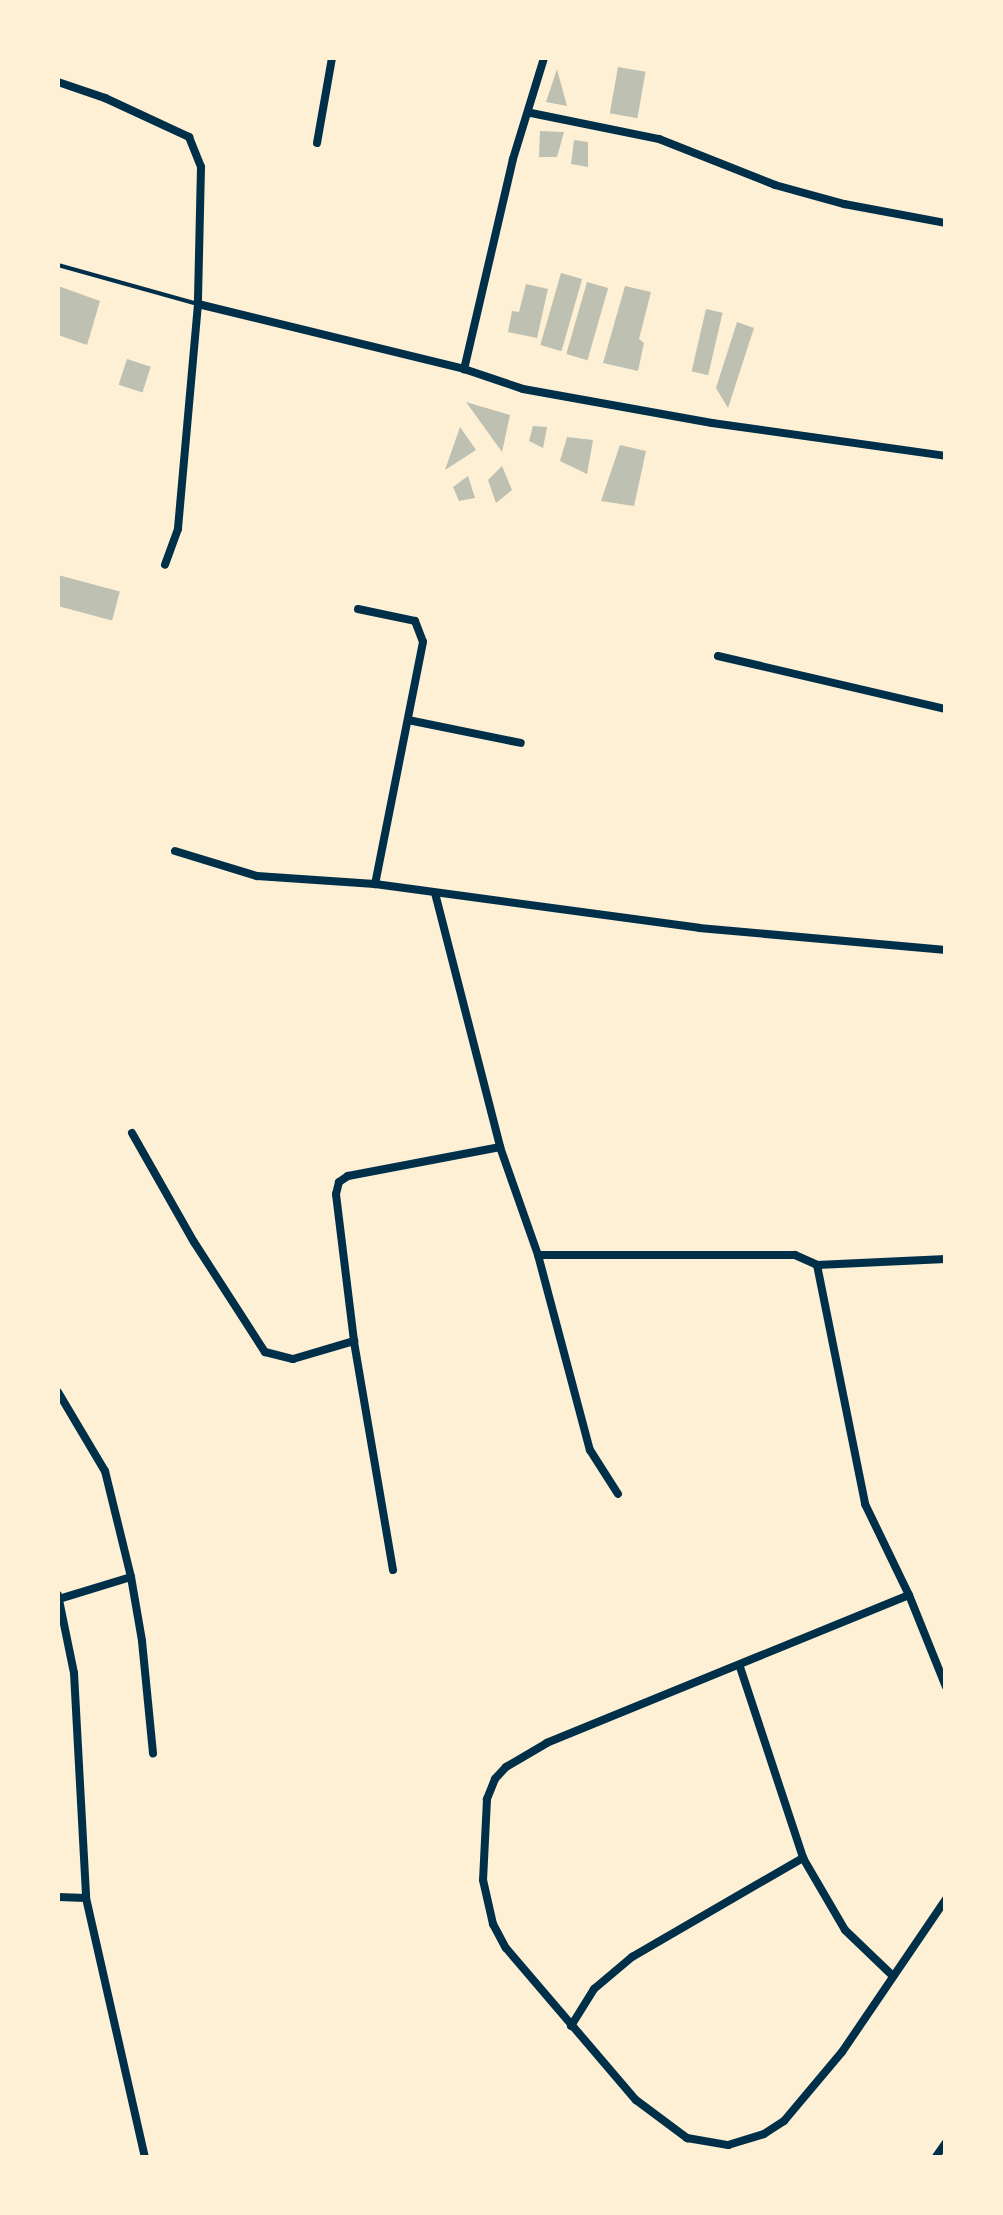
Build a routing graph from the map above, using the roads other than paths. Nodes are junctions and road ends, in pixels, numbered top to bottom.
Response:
1 (332, 58) edge
2 (544, 58) edge
3 (58, 82) edge
4 (530, 114) junction
5 (317, 142) dead end
6 (946, 222) edge
7 (58, 266) edge
8 (198, 304) junction
9 (464, 369) junction
10 (946, 456) edge
11 (164, 565) dead end
12 (358, 609) dead end
13 (718, 656) dead end
14 (946, 709) edge
15 (408, 720) junction
16 (521, 743) dead end
17 (175, 851) dead end
18 (375, 884) junction
19 (435, 893) junction
20 (946, 950) edge
21 (132, 1133) dead end
22 (500, 1147) junction
23 (538, 1255) junction
24 (946, 1259) edge
25 (817, 1265) junction
26 (354, 1341) junction
27 (58, 1392) edge
28 (618, 1494) dead end
29 (393, 1570) dead end
30 (131, 1577) junction
31 (909, 1595) junction
32 (58, 1597) edge
33 (740, 1667) junction
34 (946, 1687) edge
35 (153, 1753) dead end
36 (803, 1858) junction
37 (58, 1896) edge
38 (86, 1898) junction
39 (946, 1899) edge
40 (892, 1975) junction
41 (571, 2026) junction
42 (946, 2142) edge
43 (145, 2158) edge
44 (934, 2158) edge

1 - 5 street
2 - 4 street
3 - 8 street
4 - 6 street
4 - 9 street
7 - 8 lane
8 - 9 street
8 - 11 street
9 - 10 street
12 - 15 street
13 - 14 street
15 - 16 street
15 - 18 street
17 - 18 street
18 - 19 street
19 - 20 street
19 - 22 street
21 - 26 street
22 - 23 street
22 - 26 street
23 - 25 street
23 - 28 street
24 - 25 street
25 - 31 street
26 - 29 street
27 - 30 street
30 - 32 street
30 - 35 street
31 - 33 street
31 - 34 street
32 - 38 street
33 - 36 street
33 - 41 street
36 - 40 street
36 - 41 street
37 - 38 street
38 - 43 street
39 - 40 street
40 - 41 street
42 - 44 street

